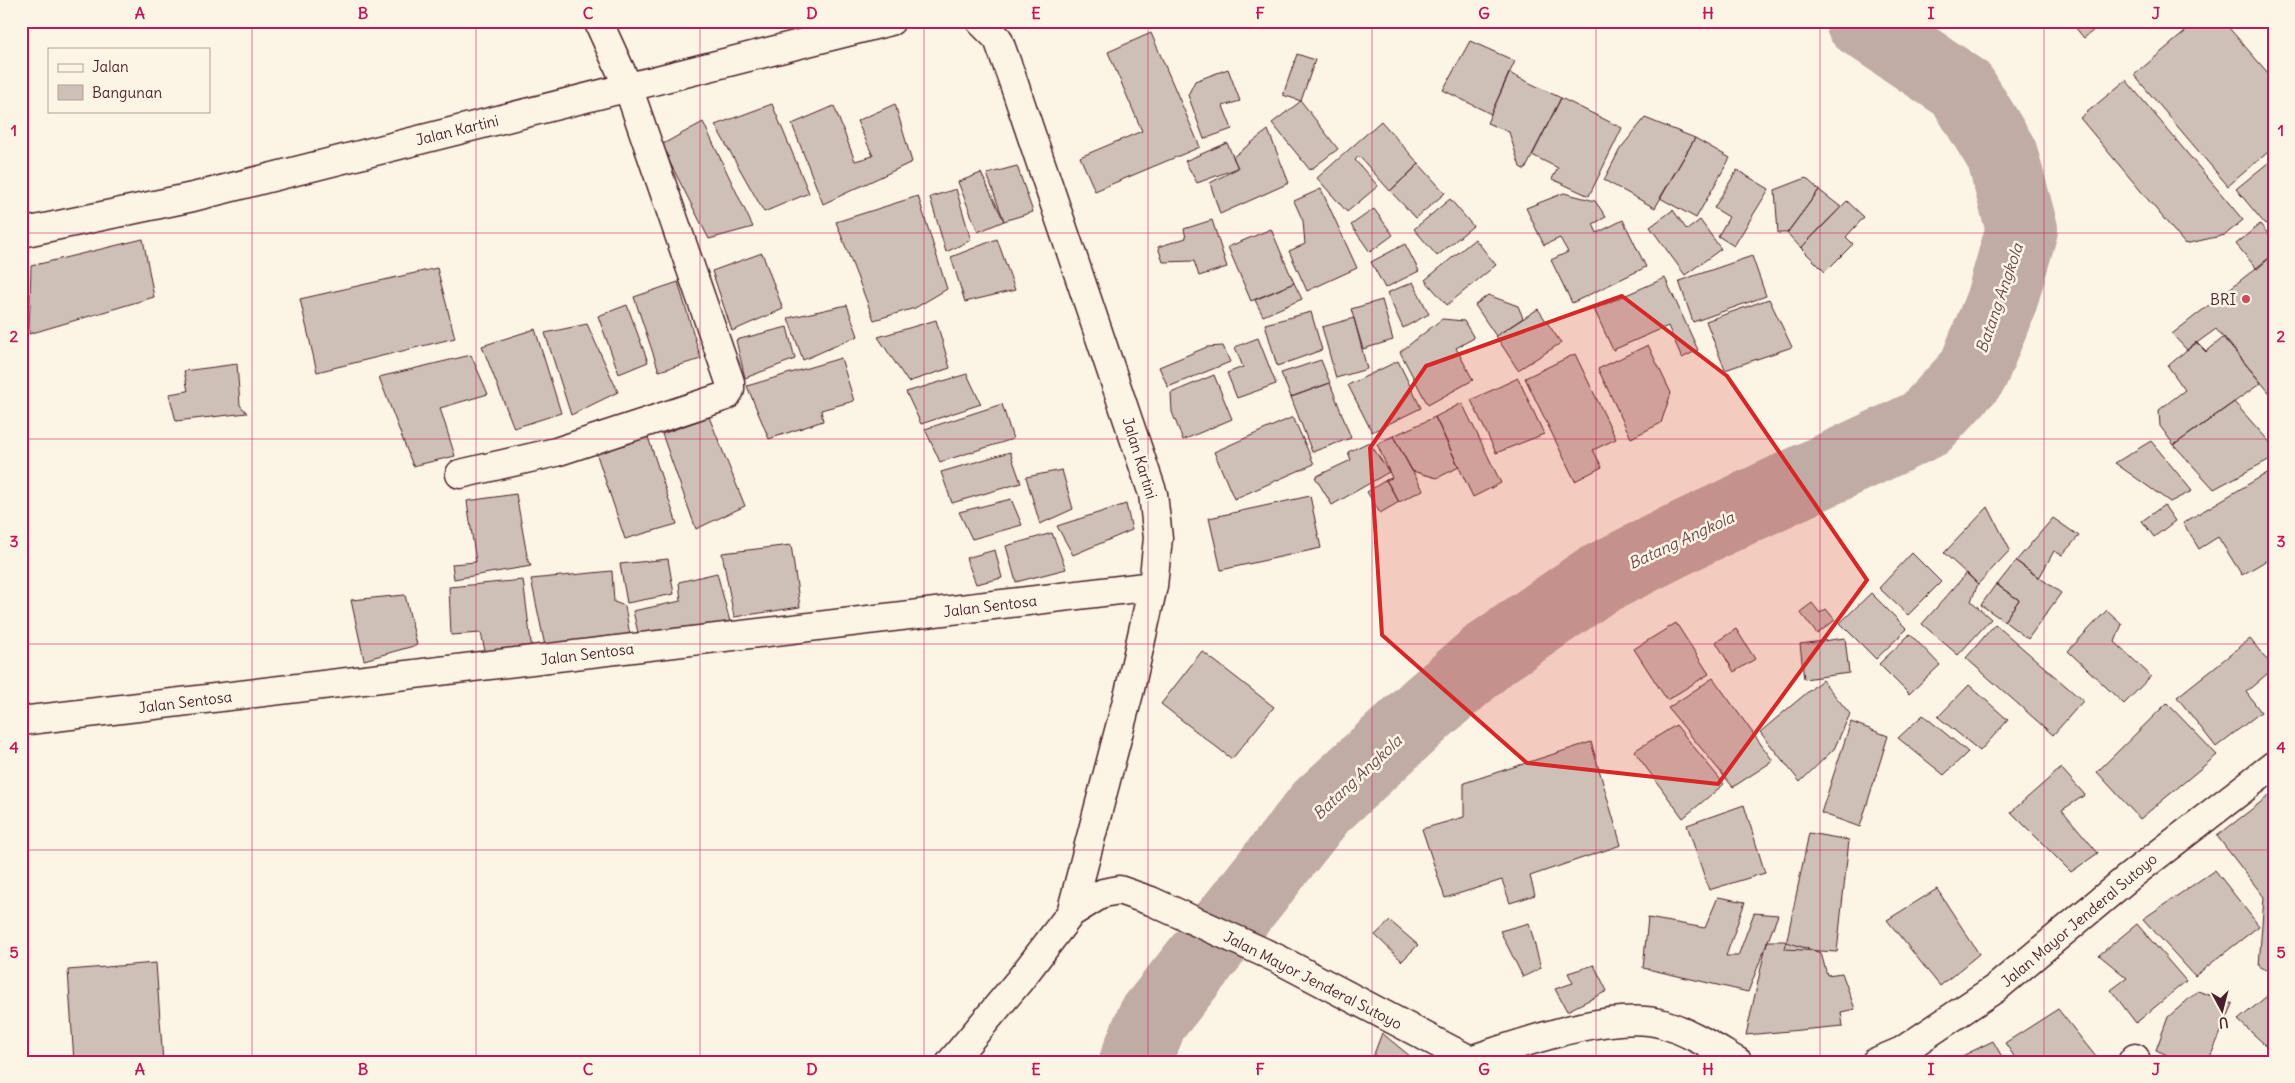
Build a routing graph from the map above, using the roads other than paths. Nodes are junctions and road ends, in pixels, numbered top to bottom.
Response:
1 (598, 21) edge
2 (891, 21) edge
3 (980, 21) edge
4 (628, 87) junction
5 (21, 233) edge
6 (460, 474) dead end
7 (1154, 586) junction
8 (21, 721) edge
9 (2274, 765) edge
10 (1071, 913) junction
11 (1469, 1061) edge
12 (951, 1062) edge
13 (1738, 1062) edge
14 (1876, 1062) edge

1 - 4 street
2 - 4 street, Jalan Kartini
3 - 7 street, Jalan Kartini
4 - 5 street, Jalan Kartini
4 - 6 street
7 - 8 street, Jalan Sentosa
7 - 10 street, Jalan Kartini
9 - 14 street, Jalan Mayor Jenderal Sutoyo
10 - 11 street, Jalan Mayor Jenderal Sutoyo
10 - 12 street, Jalan Mayor Jenderal Sutoyo
11 - 13 street, Jalan Mayor Jenderal Sutoyo

